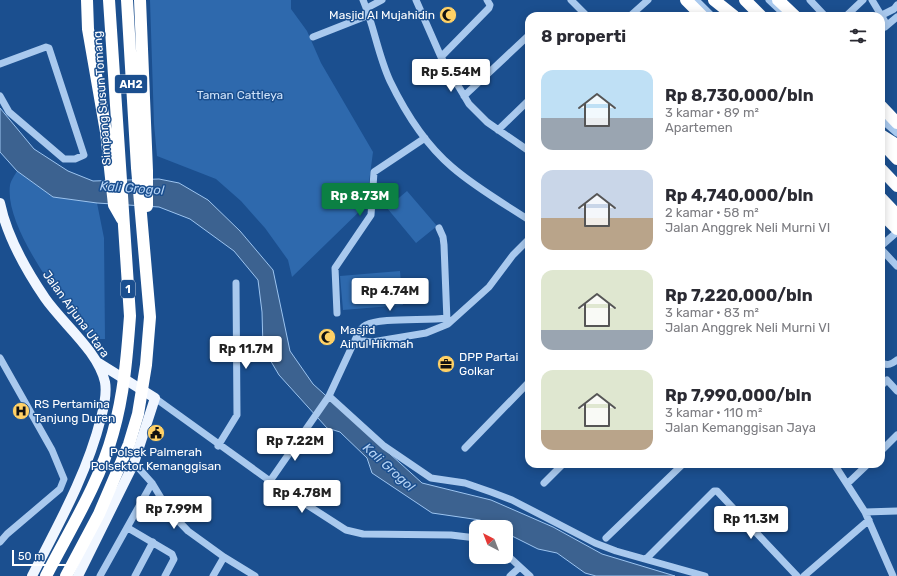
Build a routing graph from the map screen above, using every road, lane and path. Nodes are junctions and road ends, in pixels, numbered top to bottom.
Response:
1 (87, 0) edge
2 (109, 0) edge
3 (127, 0) edge
4 (140, 0) edge
5 (363, 0) edge
6 (382, 0) edge
7 (416, 0) edge
8 (487, 0) edge
9 (571, 0) edge
10 (648, 0) edge
11 (686, 0) edge
12 (696, 0) edge
13 (714, 0) edge
14 (721, 0) edge
15 (745, 0) edge
16 (756, 0) edge
17 (769, 0) edge
18 (778, 0) edge
19 (810, 0) edge
20 (863, 0) edge
21 (872, 0) edge
22 (897, 4) edge
23 (368, 11) junction
24 (583, 12) edge
25 (634, 12) edge
26 (698, 12) edge
27 (708, 12) edge
28 (730, 12) edge
29 (732, 12) edge
30 (757, 12) edge
31 (760, 12) edge
32 (782, 12) edge
33 (791, 12) edge
34 (821, 12) edge
35 (850, 12) edge
36 (880, 12) edge
37 (885, 14) edge
38 (897, 17) edge
39 (885, 23) edge
40 (313, 37) dead end
41 (525, 39) edge
42 (441, 57) junction
43 (0, 64) edge
44 (0, 96) edge
45 (464, 96) junction
46 (525, 104) edge
47 (885, 110) edge
48 (885, 122) edge
49 (897, 123) edge
50 (498, 130) junction
51 (897, 133) edge
52 (425, 138) junction
53 (885, 138) edge
54 (897, 145) edge
55 (885, 146) edge
56 (525, 148) edge
57 (897, 159) edge
58 (116, 163) junction
59 (142, 170) junction
60 (885, 173) edge
61 (897, 186) edge
62 (885, 195) edge
63 (885, 202) edge
64 (0, 203) edge
65 (897, 208) edge
66 (897, 215) edge
67 (525, 217) edge
68 (885, 219) edge
69 (439, 228) dead end
70 (897, 230) edge
71 (885, 242) edge
72 (525, 243) edge
73 (885, 253) edge
74 (897, 266) edge
75 (236, 283) dead end
76 (337, 313) dead end
77 (447, 321) junction
78 (355, 340) junction
79 (0, 358) edge
80 (897, 360) edge
81 (97, 362) junction
82 (885, 365) edge
83 (885, 382) edge
84 (525, 386) edge
85 (897, 391) edge
86 (329, 396) junction
87 (155, 398) junction
88 (897, 435) edge
89 (218, 446) junction
90 (885, 447) edge
91 (465, 448) dead end
92 (134, 463) junction
93 (559, 468) edge
94 (677, 468) edge
95 (837, 468) edge
96 (864, 468) edge
97 (270, 481) junction
98 (152, 483) junction
99 (544, 483) dead end
100 (848, 483) junction
101 (896, 509) edge
102 (865, 512) junction
103 (869, 520) junction
104 (128, 528) junction
105 (469, 537) edge
106 (606, 538) dead end
107 (0, 542) edge
108 (153, 542) junction
109 (224, 557) junction
110 (646, 559) junction
111 (513, 560) edge
112 (520, 567) junction
113 (892, 575) edge
114 (32, 576) edge
115 (46, 576) edge
116 (66, 576) edge
117 (78, 576) edge
118 (100, 576) edge
119 (135, 576) edge
120 (165, 576) edge
121 (213, 576) edge
122 (255, 576) edge
123 (510, 576) edge
124 (530, 576) edge
125 (705, 576) edge
126 (797, 576) edge
127 (804, 576) edge

1 - 58 highway
2 - 58 highway, Simpang Susun Tomang / AH2
3 - 59 highway, AH2
4 - 59 highway
5 - 23 street
6 - 23 street
7 - 42 street
8 - 42 street
9 - 24 street
10 - 25 street
11 - 26 highway
12 - 27 street
13 - 28 highway
14 - 29 highway
15 - 30 highway
16 - 31 highway
17 - 32 street
18 - 33 highway
19 - 34 street
20 - 35 street
21 - 36 street
22 - 37 street
23 - 40 street
23 - 52 street
38 - 39 street
41 - 45 street
42 - 45 street
43 - 44 street
45 - 50 street
46 - 50 street
47 - 49 highway
48 - 51 street
50 - 56 street
52 - 67 street
52 - 76 street
53 - 54 highway
55 - 57 highway
58 - 115 highway, 1
59 - 116 highway, 1
60 - 61 highway
62 - 65 street
63 - 66 highway
64 - 81 main road, Jalan Arjuna Utara
68 - 70 highway
69 - 77 street
70 - 71 street
72 - 77 street
73 - 74 street
75 - 89 street
77 - 78 street
77 - 78 street
78 - 86 street
79 - 107 street
80 - 82 street
81 - 87 main road
81 - 114 main road, Jalan Arjuna Utara
83 - 85 street
84 - 91 street
86 - 97 street
86 - 110 street
87 - 89 street
87 - 92 main road
88 - 90 street
89 - 97 street
92 - 98 street
92 - 117 main road
93 - 99 street
94 - 106 street
95 - 100 street
96 - 100 street
97 - 105 street
98 - 104 street
98 - 109 street
100 - 102 street
101 - 102 street
102 - 103 street
103 - 113 street
103 - 127 street
104 - 108 street
104 - 118 street
108 - 119 street
108 - 120 street
109 - 121 street
109 - 122 street
110 - 125 street
110 - 126 street
111 - 112 street
112 - 123 street
112 - 124 street

